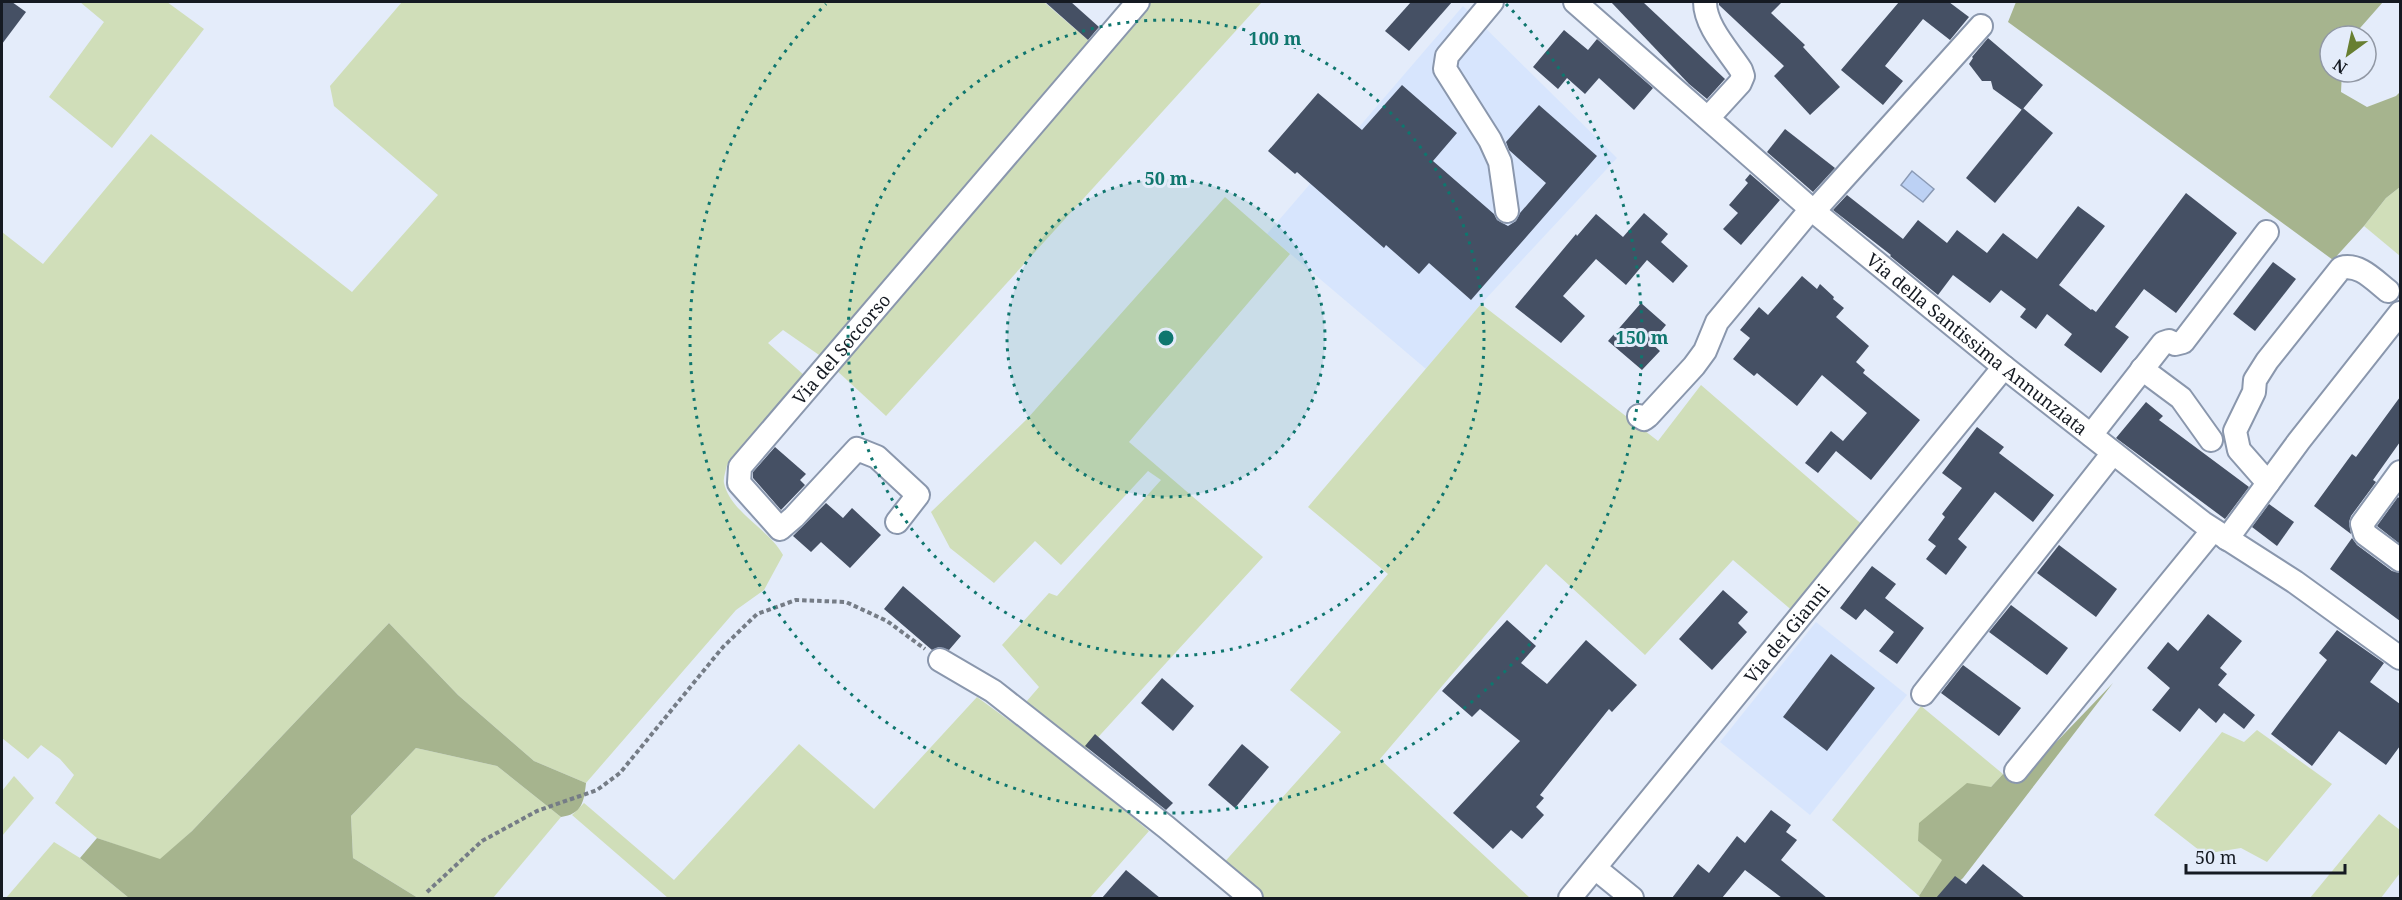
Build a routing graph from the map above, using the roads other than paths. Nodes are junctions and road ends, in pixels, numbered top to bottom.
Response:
1 (1138, 2) edge
2 (1492, 2) edge
3 (1575, 2) edge
4 (1705, 2) edge
5 (1981, 26) dead end
6 (1708, 118) junction
7 (1812, 210) junction
8 (1507, 211) dead end
9 (2267, 232) dead end
10 (2388, 291) dead end
11 (2400, 313) edge
12 (2004, 367) junction
13 (2142, 369) junction
14 (1638, 416) dead end
15 (2091, 435) junction
16 (2211, 440) dead end
17 (2113, 453) junction
18 (2400, 472) edge
19 (2268, 483) junction
20 (897, 522) dead end
21 (2220, 534) junction
22 (2400, 560) edge
23 (2400, 658) edge
24 (940, 660) road end
25 (1923, 694) dead end
26 (2016, 771) dead end
27 (1595, 868) junction
28 (1251, 898) edge
29 (1570, 898) edge
30 (1632, 898) edge

1 - 20 street, Via del Soccorso
2 - 8 street
3 - 6 street, Via della Santissima Annunziata
4 - 6 street
5 - 7 street
6 - 7 street, Via della Santissima Annunziata
7 - 12 street, Via della Santissima Annunziata
7 - 14 street
9 - 13 street
10 - 19 street
11 - 19 street
12 - 15 street, Via della Santissima Annunziata
12 - 27 street, Via dei Gianni
13 - 15 street
13 - 16 street
15 - 17 street, Via della Santissima Annunziata
17 - 21 street, Via della Santissima Annunziata
17 - 25 street
18 - 22 street
19 - 21 street
21 - 23 street, Via della Santissima Annunziata
21 - 26 street
24 - 28 street
27 - 29 street, Via dei Gianni
27 - 30 street

